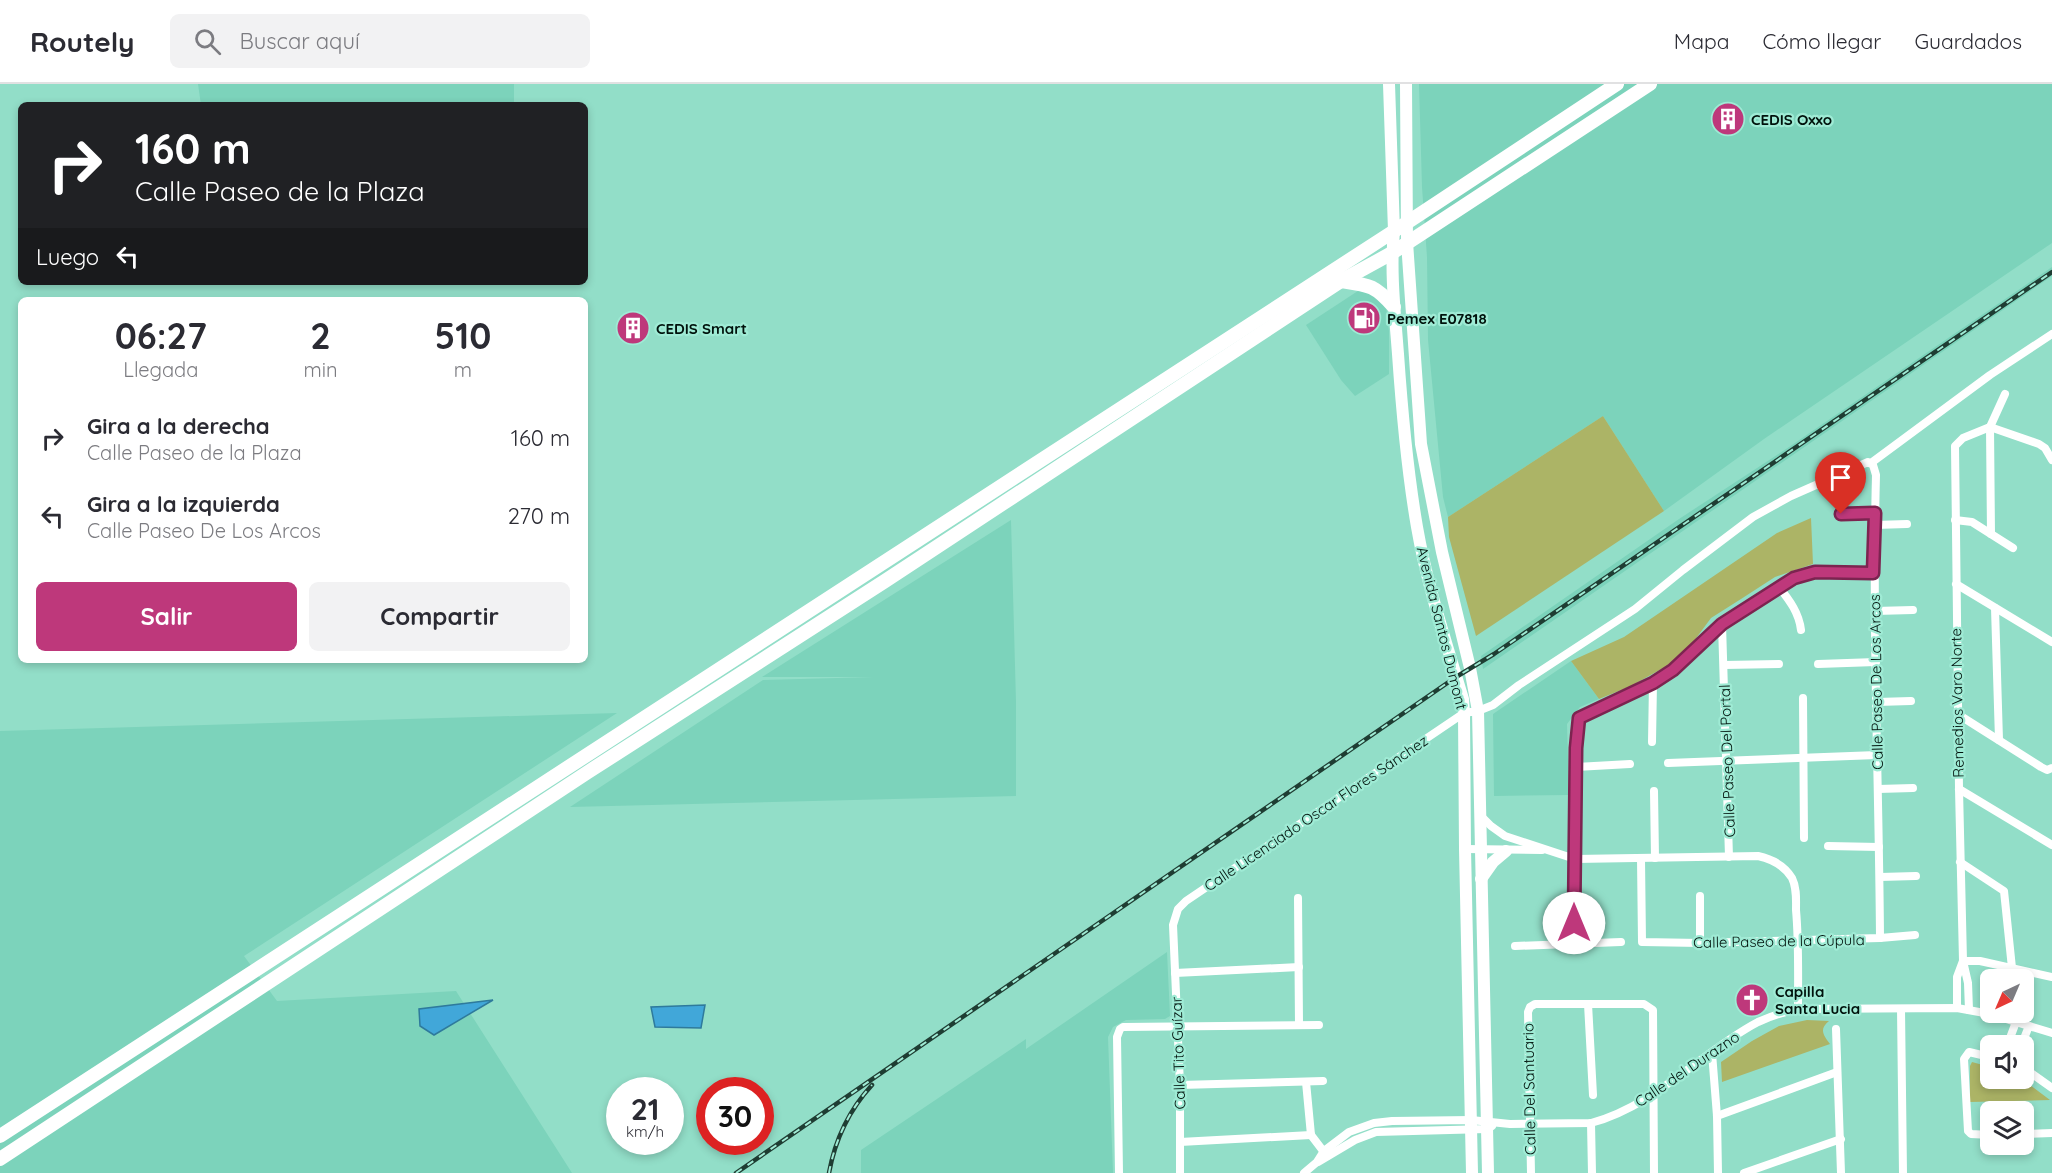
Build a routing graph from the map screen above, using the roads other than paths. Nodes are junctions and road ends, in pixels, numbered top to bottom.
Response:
1 (1389, 84) edge
2 (1406, 84) edge
3 (1617, 84) edge
4 (1650, 84) edge
5 (1392, 137) junction
6 (1407, 138) junction
7 (1407, 222) junction
8 (1394, 231) junction
9 (1407, 243) junction
10 (1392, 253) junction
11 (1341, 281) junction
12 (1394, 307) junction
13 (2052, 334) edge
14 (2005, 394) dead end
15 (1990, 427) junction
16 (2051, 456) edge
17 (1866, 463) junction
18 (1875, 513) junction
19 (1841, 514) dead end
20 (1955, 520) junction
21 (1907, 524) dead end
22 (1875, 525) junction
23 (1991, 534) junction
24 (2013, 548) dead end
25 (1873, 573) junction
26 (1956, 584) junction
27 (1779, 587) junction
28 (1995, 608) junction
29 (1914, 610) dead end
30 (1875, 611) junction
31 (1722, 624) junction
32 (1801, 630) dead end
33 (2052, 642) edge
34 (1876, 662) junction
35 (1779, 664) dead end
36 (1818, 664) dead end
37 (1724, 665) junction
38 (1653, 683) junction
39 (1803, 698) dead end
40 (1911, 701) dead end
41 (1877, 702) junction
42 (1478, 711) junction
43 (1464, 713) junction
44 (1959, 715) junction
45 (1999, 740) junction
46 (1652, 742) dead end
47 (1877, 755) junction
48 (1803, 756) junction
49 (579, 759) junction
50 (1727, 760) junction
51 (1668, 763) dead end
52 (1630, 764) dead end
53 (1576, 766) junction
54 (2052, 768) edge
55 (588, 772) junction
56 (1878, 789) junction
57 (1913, 789) dead end
58 (1959, 789) junction
59 (1654, 791) dead end
60 (1480, 814) junction
61 (1804, 838) dead end
62 (2052, 845) edge
63 (1828, 846) dead end
64 (1879, 847) junction
65 (1465, 849) junction
66 (1480, 850) junction
67 (1544, 850) junction
68 (1506, 851) junction
69 (1729, 857) junction
70 (1656, 858) junction
71 (1575, 859) junction
72 (1641, 859) junction
73 (1960, 862) junction
74 (1916, 876) dead end
75 (1880, 878) junction
76 (1481, 880) junction
77 (1700, 896) dead end
78 (1298, 898) dead end
79 (1173, 932) joint
80 (1915, 934) dead end
81 (1880, 938) junction
82 (1798, 940) junction
83 (1621, 942) dead end
84 (1700, 943) junction
85 (1574, 944) junction
86 (1515, 946) dead end
87 (1963, 960) junction
88 (1299, 967) junction
89 (2012, 968) junction
90 (1176, 972) junction
91 (2052, 977) edge
92 (1588, 1004) junction
93 (1957, 1008) junction
94 (1798, 1009) junction
95 (1901, 1009) junction
96 (1969, 1010) junction
97 (1980, 1013) edge
98 (2019, 1023) edge
99 (1299, 1024) junction
100 (1319, 1025) dead end
101 (1177, 1026) junction
102 (2029, 1026) junction
103 (1836, 1029) dead end
104 (2052, 1033) edge
105 (2025, 1035) edge
106 (1712, 1053) junction
107 (1980, 1055) edge
108 (1837, 1072) junction
109 (2034, 1075) edge
110 (1323, 1081) dead end
111 (1306, 1082) junction
112 (1180, 1085) junction
113 (2052, 1088) edge
114 (71, 1090) junction
115 (1652, 1094) junction
116 (1593, 1095) dead end
117 (1717, 1116) junction
118 (58, 1121) junction
119 (1591, 1123) junction
120 (1491, 1124) junction
121 (1531, 1124) junction
122 (1471, 1125) junction
123 (2052, 1133) edge
124 (1980, 1134) edge
125 (2034, 1134) edge
126 (1311, 1135) junction
127 (1, 1136) edge
128 (1841, 1139) junction
129 (1180, 1142) junction
130 (1326, 1154) junction
131 (0, 1159) edge
132 (1119, 1173) edge
133 (1180, 1173) edge
134 (1304, 1173) edge
135 (1472, 1173) edge
136 (1488, 1173) edge
137 (1531, 1173) edge
138 (1592, 1173) edge
139 (1654, 1173) edge
140 (1718, 1173) edge
141 (1744, 1173) edge
142 (1841, 1173) edge
143 (1903, 1173) edge

1 - 5 main road, Avenida Santos Dumont
2 - 6 main road, Avenida Santos Dumont
3 - 7 main road
4 - 9 main road
5 - 6 main road
5 - 8 main road, Avenida Santos Dumont
6 - 7 main road, Avenida Santos Dumont
7 - 8 main road
7 - 9 main road, Avenida Santos Dumont
8 - 10 main road, Avenida Santos Dumont
8 - 49 main road
9 - 10 main road
9 - 42 main road, Avenida Santos Dumont
10 - 11 main road
10 - 12 main road, Avenida Santos Dumont
11 - 12 main road
11 - 55 main road
12 - 43 main road, Avenida Santos Dumont
13 - 17 street
14 - 15 street
15 - 16 street
15 - 20 street, Remedios Varo Norte
15 - 23 street
17 - 18 street, Calle Paseo De Los Arcos
17 - 42 street
18 - 19 street
18 - 22 street, Calle Paseo De Los Arcos
20 - 23 street
20 - 26 street, Remedios Varo Norte
21 - 22 street
22 - 25 street, Calle Paseo De Los Arcos
23 - 24 street
25 - 27 street
25 - 30 street, Calle Paseo De Los Arcos
26 - 28 street
26 - 44 street, Remedios Varo Norte
27 - 31 street
27 - 32 street
28 - 33 street
28 - 45 street
29 - 30 street
30 - 34 street, Calle Paseo De Los Arcos
31 - 37 street, Calle Paseo Del Portal
31 - 38 street
34 - 36 street
34 - 41 street, Calle Paseo De Los Arcos
35 - 37 street, Calle Paseo Del Portal
37 - 50 street, Calle Paseo Del Portal
38 - 46 street
38 - 53 street
39 - 48 street
40 - 41 street
41 - 47 street, Calle Paseo De Los Arcos
42 - 43 street, Calle Licenciado Oscar Flores Sánchez
42 - 60 main road, Avenida Santos Dumont
43 - 65 main road, Avenida Santos Dumont
43 - 79 street, Calle Licenciado Oscar Flores Sánchez
44 - 45 street
44 - 58 street, Remedios Varo Norte
45 - 54 street
47 - 48 street
47 - 56 street, Calle Paseo De Los Arcos
48 - 50 street
48 - 61 street
49 - 55 main road
49 - 114 main road
50 - 51 street
50 - 69 street, Calle Paseo Del Portal
52 - 53 street
53 - 71 street
55 - 118 main road
56 - 57 street
56 - 64 street, Calle Paseo De Los Arcos
58 - 62 street
58 - 73 street, Remedios Varo Norte
59 - 70 street
60 - 66 main road, Avenida Santos Dumont
60 - 67 street
63 - 64 street
64 - 75 street, Calle Paseo De Los Arcos
65 - 66 street
65 - 122 main road, Avenida Santos Dumont
66 - 68 street
66 - 76 main road, Avenida Santos Dumont
67 - 68 street
67 - 71 street
68 - 76 main road
69 - 70 street
69 - 82 street
70 - 72 street
71 - 72 street
71 - 85 street
72 - 84 street, Calle Paseo de la Cúpula
73 - 87 street, Remedios Varo Norte
73 - 89 street
74 - 75 street
75 - 81 street, Calle Paseo De Los Arcos
76 - 120 main road, Avenida Santos Dumont
77 - 84 street
78 - 88 street
79 - 90 street, Calle Tito Guízar
80 - 81 street, Calle Paseo de la Cúpula
81 - 82 street, Calle Paseo de la Cúpula
82 - 84 street, Calle Paseo de la Cúpula
82 - 94 street
83 - 85 street
85 - 86 street
87 - 89 street
87 - 93 street, Remedios Varo Norte
87 - 96 street, Remedios Varo Norte
88 - 90 street
88 - 99 street
89 - 91 street
90 - 101 street, Calle Tito Guízar
92 - 115 street
92 - 116 street
92 - 121 street, Calle Del Santuario
93 - 95 street, Calle del Durazno
93 - 96 street, Calle del Durazno
94 - 95 street, Calle del Durazno
94 - 106 street, Calle del Durazno
95 - 143 street
96 - 97 street, Calle del Durazno
98 - 102 street, Calle del Durazno
99 - 100 street
99 - 101 street
101 - 112 street, Calle Tito Guízar
101 - 132 street
102 - 104 street, Calle del Durazno
102 - 105 street
103 - 108 street
106 - 115 street, Calle del Durazno
106 - 117 street
107 - 124 street
108 - 117 street
108 - 128 street
109 - 113 street
110 - 111 street
111 - 112 street
111 - 126 street
112 - 129 street, Calle Tito Guízar
114 - 118 main road
114 - 127 main road
115 - 119 street, Calle del Durazno
115 - 139 street
117 - 140 street
118 - 131 main road
119 - 121 street, Calle del Durazno
119 - 138 street
120 - 121 street, Calle del Durazno
120 - 122 street, Calle del Durazno
120 - 136 main road, Avenida Santos Dumont
121 - 137 street, Calle Del Santuario
122 - 130 street, Calle del Durazno
122 - 135 main road, Avenida Santos Dumont
123 - 125 street
126 - 129 street
126 - 130 street
128 - 141 street
128 - 142 street
129 - 133 street, Calle Tito Guízar
130 - 134 street, Calle del Durazno

